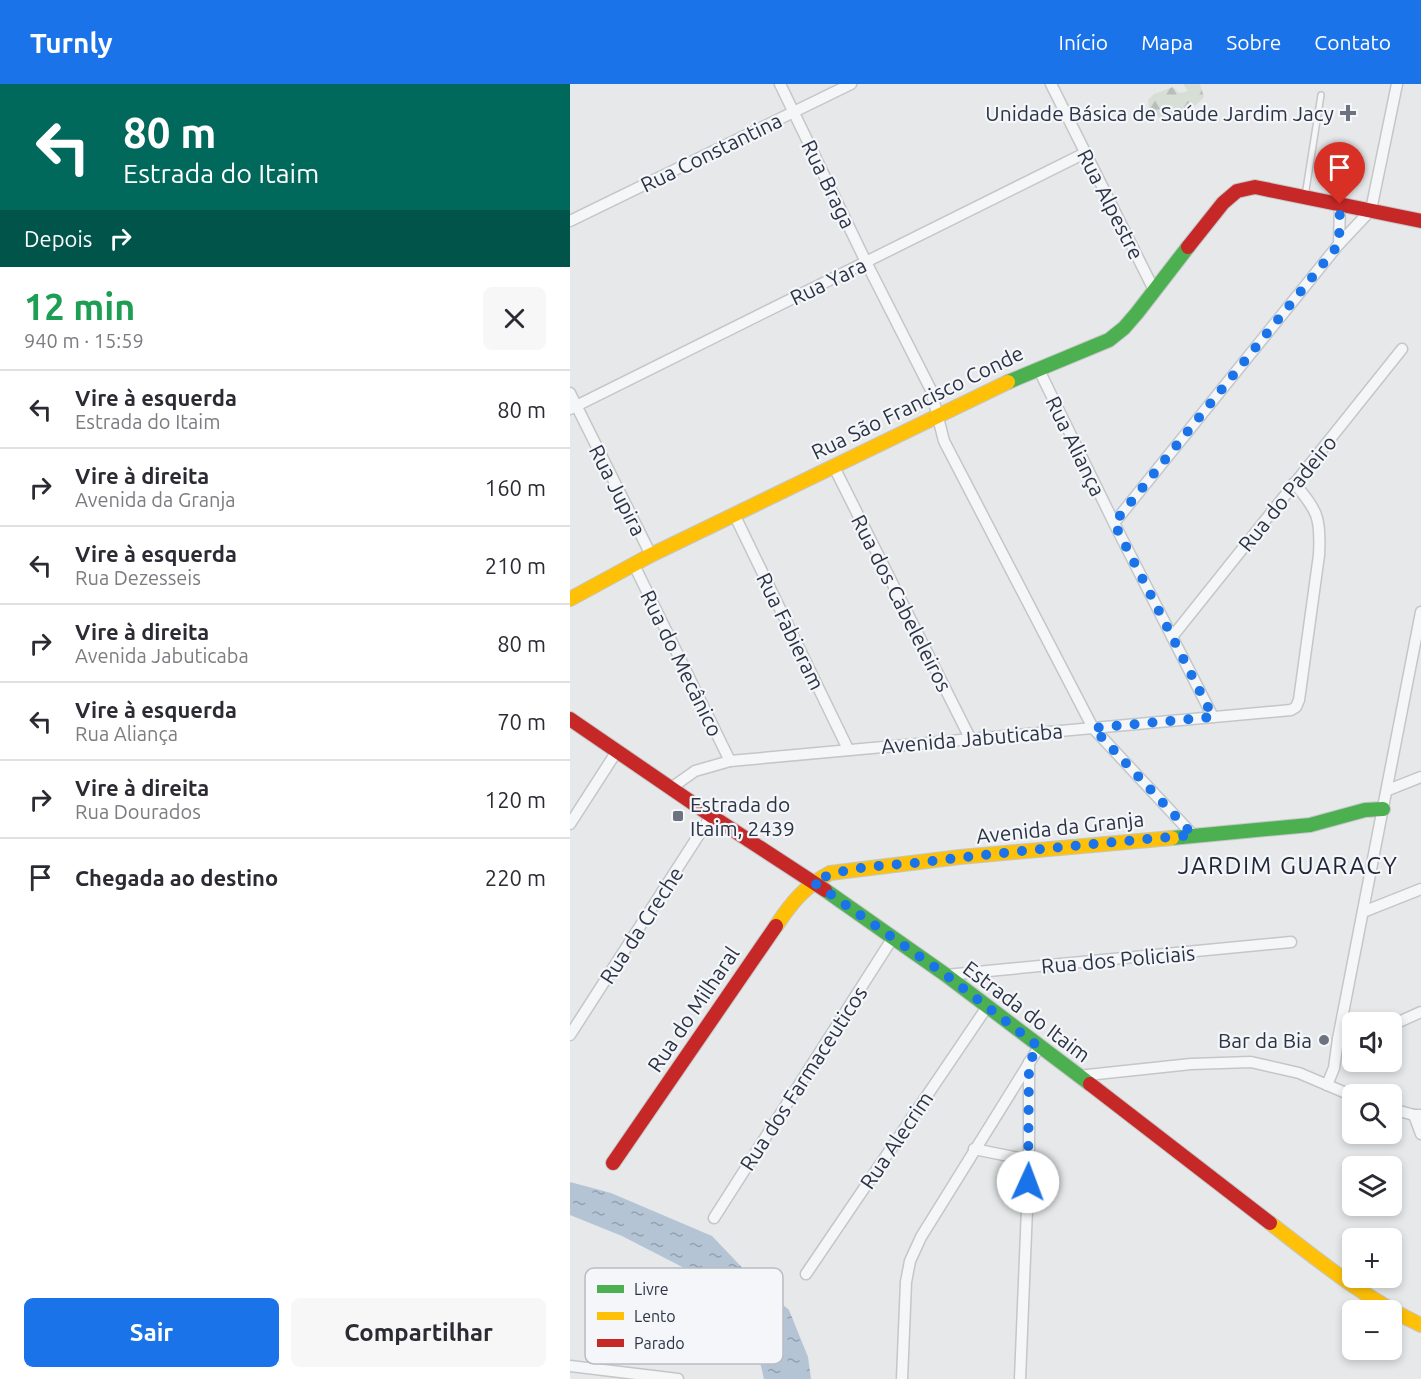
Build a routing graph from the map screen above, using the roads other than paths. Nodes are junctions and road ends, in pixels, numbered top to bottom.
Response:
1 (780, 84) edge
2 (851, 84) edge
3 (1051, 84) edge
4 (1397, 84) edge
5 (1321, 95) dead end
6 (794, 112) junction
7 (1085, 153) junction
8 (1305, 197) junction
9 (1340, 204) junction
10 (1371, 210) junction
11 (570, 221) edge
12 (1421, 221) edge
13 (1339, 244) junction
14 (866, 262) junction
15 (1155, 292) junction
16 (1402, 349) dead end
17 (1038, 368) junction
18 (570, 393) edge
19 (573, 407) edge
20 (937, 414) junction
21 (833, 465) junction
22 (1294, 483) junction
23 (734, 514) junction
24 (1114, 523) junction
25 (651, 555) junction
26 (634, 565) junction
27 (570, 599) edge
28 (1421, 612) edge
29 (1172, 637) junction
30 (1213, 717) junction
31 (570, 719) edge
32 (1093, 728) junction
33 (970, 740) junction
34 (848, 749) junction
35 (617, 751) junction
36 (730, 761) junction
37 (1421, 777) edge
38 (671, 788) junction
39 (1388, 790) junction
40 (1383, 809) junction
41 (711, 816) junction
42 (570, 824) edge
43 (1193, 835) junction
44 (813, 882) junction
45 (1421, 889) edge
46 (1364, 912) junction
47 (892, 939) junction
48 (1291, 942) dead end
49 (946, 975) junction
50 (987, 1007) junction
51 (1421, 1012) edge
52 (1402, 1021) edge
53 (570, 1035) edge
54 (1342, 1038) edge
55 (1338, 1039) junction
56 (1039, 1047) junction
57 (1029, 1062) junction
58 (1078, 1076) junction
59 (1327, 1085) junction
60 (1342, 1091) edge
61 (1402, 1111) edge
62 (1417, 1115) edge
63 (1421, 1134) edge
64 (974, 1149) junction
65 (1029, 1160) junction
66 (613, 1163) dead end
67 (714, 1218) dead end
68 (806, 1274) dead end
69 (1421, 1325) edge
70 (570, 1366) edge
71 (678, 1379) edge
72 (902, 1379) edge
73 (1020, 1379) edge

1 - 6 street, Rua Braga
2 - 6 street, Rua Constantina
3 - 7 street, Rua Alpestre
4 - 10 street
5 - 8 lane
6 - 11 street, Rua Constantina
6 - 14 street, Rua Braga
7 - 14 street, Rua Yara
7 - 15 street, Rua Alpestre
8 - 9 street
8 - 15 street, Rua São Francisco Conde
9 - 10 street
9 - 13 street
10 - 12 street
10 - 13 street
13 - 24 street
14 - 19 street, Rua Yara
14 - 20 street, Rua Braga
15 - 17 street, Rua São Francisco Conde
16 - 22 street, Rua do Padeiro
17 - 20 street, Rua São Francisco Conde
17 - 24 street, Rua Aliança
18 - 19 street, Rua Jupira
19 - 25 street, Rua Jupira
20 - 21 street, Rua São Francisco Conde
20 - 32 street
21 - 23 street, Rua São Francisco Conde
21 - 33 street, Rua dos Cabeleleiros
22 - 29 street, Rua do Padeiro
22 - 30 street, Avenida Jabuticaba
23 - 25 street, Rua São Francisco Conde
23 - 34 street, Rua Fabieram
24 - 29 street, Rua Aliança
25 - 26 street, Rua São Francisco Conde
26 - 27 street, Rua São Francisco Conde
26 - 36 street, Rua do Mecânico
28 - 39 street
29 - 30 street, Rua Aliança
30 - 32 street, Avenida Jabuticaba
31 - 35 street, Estrada do Itaim
32 - 33 street, Avenida Jabuticaba
32 - 43 street
33 - 34 street, Avenida Jabuticaba
34 - 36 street, Avenida Jabuticaba
35 - 38 street, Estrada do Itaim
35 - 42 street
36 - 38 street, Avenida Jabuticaba
37 - 39 street
38 - 41 street, Estrada do Itaim
39 - 40 street
40 - 43 street, Avenida da Granja
40 - 46 street
41 - 44 street, Estrada do Itaim
41 - 53 street, Rua da Creche
43 - 44 street, Avenida da Granja
44 - 47 street, Estrada do Itaim
44 - 66 street, Rua do Milharal
45 - 46 street
46 - 55 street
47 - 49 street, Estrada do Itaim
47 - 67 street, Rua dos Farmaceuticos
48 - 49 street, Rua dos Policiais
49 - 50 street, Estrada do Itaim
50 - 56 street, Estrada do Itaim
50 - 68 street, Rua Alecrim
51 - 52 street
54 - 55 street
55 - 59 street
56 - 57 street
56 - 58 street, Estrada do Itaim
57 - 64 street
57 - 65 street
58 - 59 street
58 - 69 street, Estrada do Itaim
59 - 60 street
61 - 62 street
62 - 63 street
64 - 65 street
64 - 72 street
65 - 73 street
70 - 71 street

